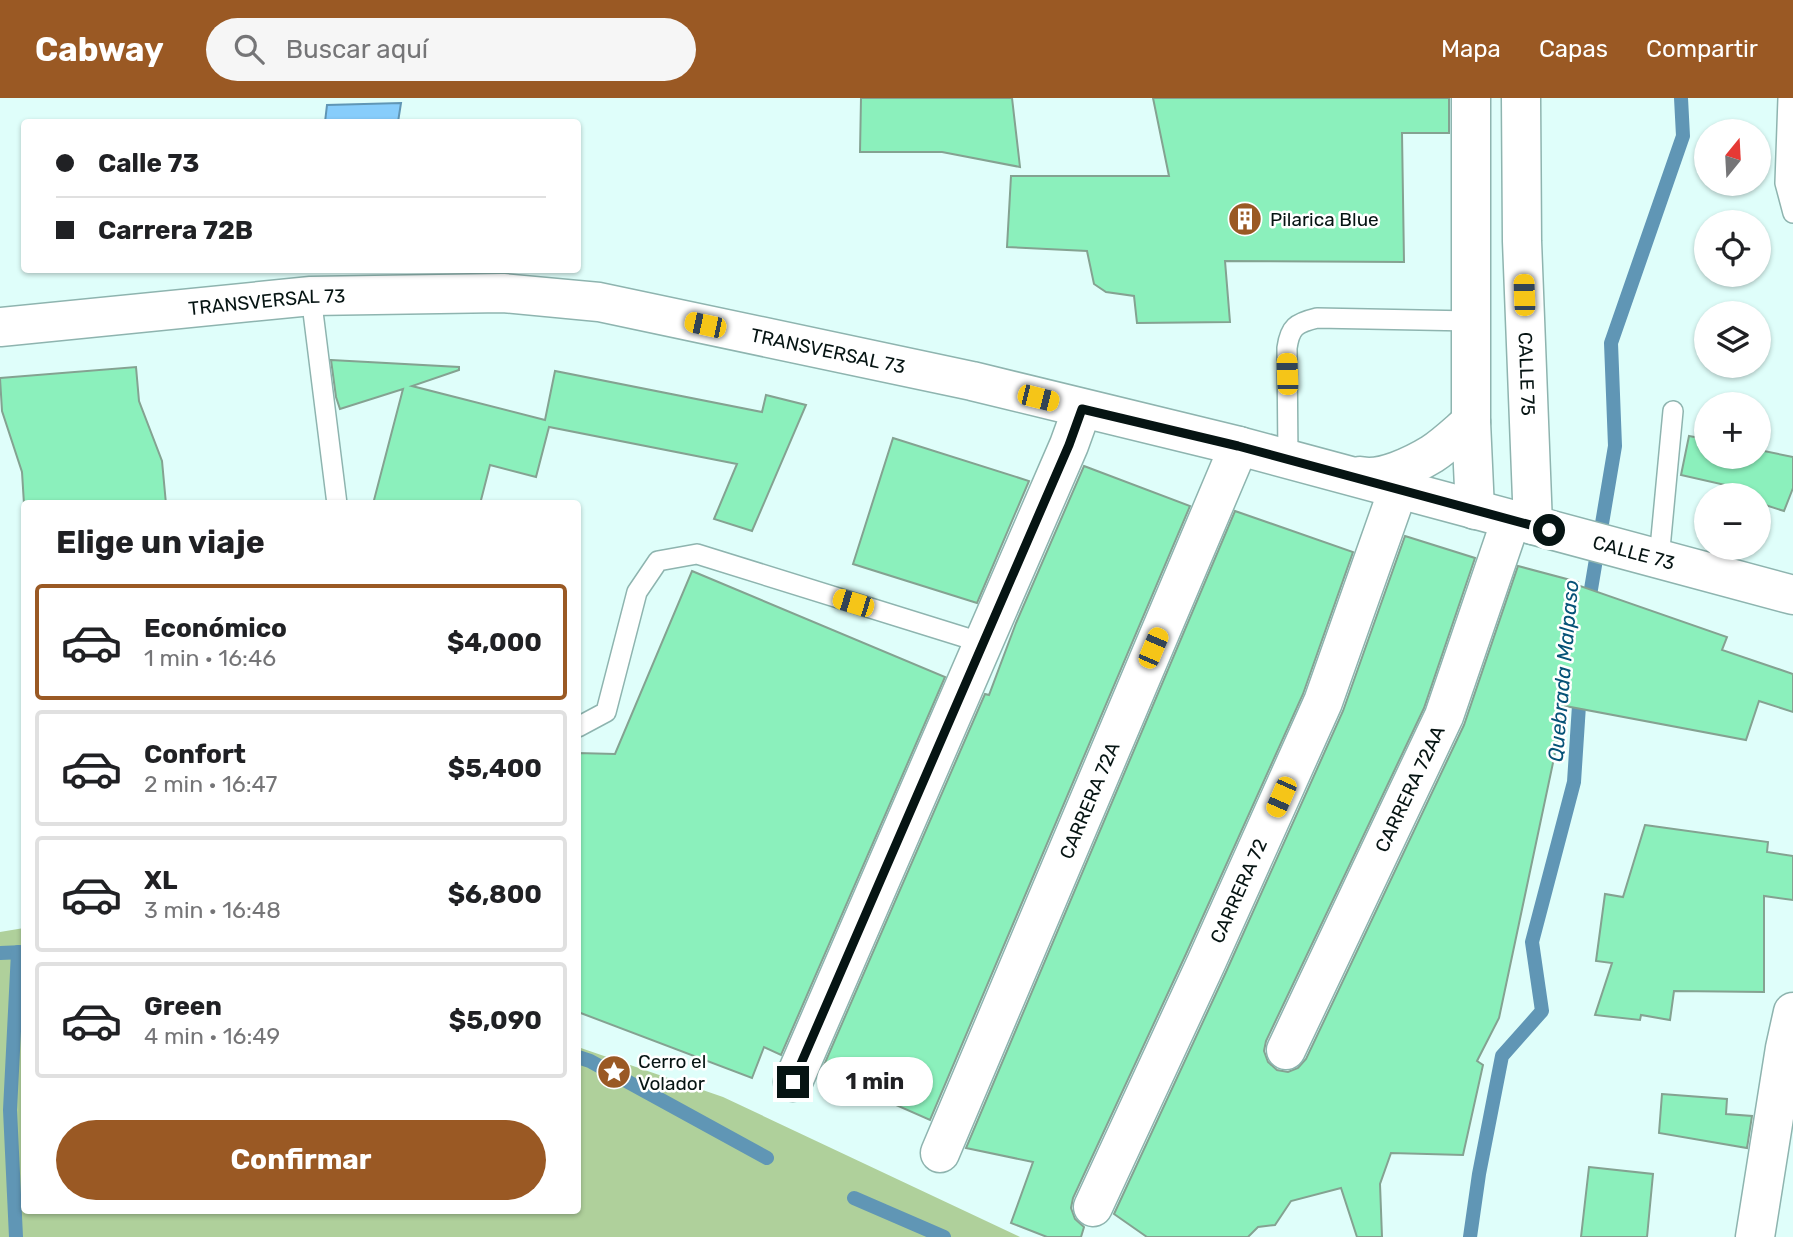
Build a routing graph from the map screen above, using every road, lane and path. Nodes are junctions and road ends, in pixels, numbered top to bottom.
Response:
1 (1471, 98) edge
2 (1521, 98) edge
3 (1788, 98) edge
4 (1793, 213) edge
5 (1522, 241) junction
6 (1471, 244) junction
7 (311, 296) junction
8 (1471, 321) junction
9 (0, 327) edge
10 (1082, 409) junction
11 (1673, 411) dead end
12 (1471, 422) junction
13 (1238, 446) junction
14 (1288, 459) junction
15 (1328, 470) junction
16 (1398, 490) junction
17 (336, 500) edge
18 (1521, 522) junction
19 (1647, 556) junction
20 (1793, 595) edge
21 (983, 643) junction
22 (581, 725) edge
23 (1793, 1012) edge
24 (1286, 1050) dead end
25 (793, 1082) dead end
26 (940, 1153) dead end
27 (1094, 1207) dead end
28 (1755, 1237) edge

1 - 6 street
2 - 5 street, CALLE 75
3 - 4 lane
5 - 6 street
5 - 18 street, CALLE 75
6 - 8 street
7 - 9 street, TRANSVERSAL 73
7 - 10 street, TRANSVERSAL 73
7 - 17 lane
8 - 12 street
8 - 14 lane
10 - 13 street, TRANSVERSAL 73
10 - 21 street
11 - 19 lane
12 - 15 street
12 - 18 street
13 - 14 street, TRANSVERSAL 73
13 - 26 street, CARRERA 72A
14 - 15 street, TRANSVERSAL 73
15 - 16 street, TRANSVERSAL 73
16 - 18 street, TRANSVERSAL 73
16 - 27 street, CARRERA 72
18 - 19 street, CALLE 73
18 - 24 street, CARRERA 72AA
19 - 20 street, CALLE 73
21 - 22 lane
21 - 25 street
23 - 28 street

